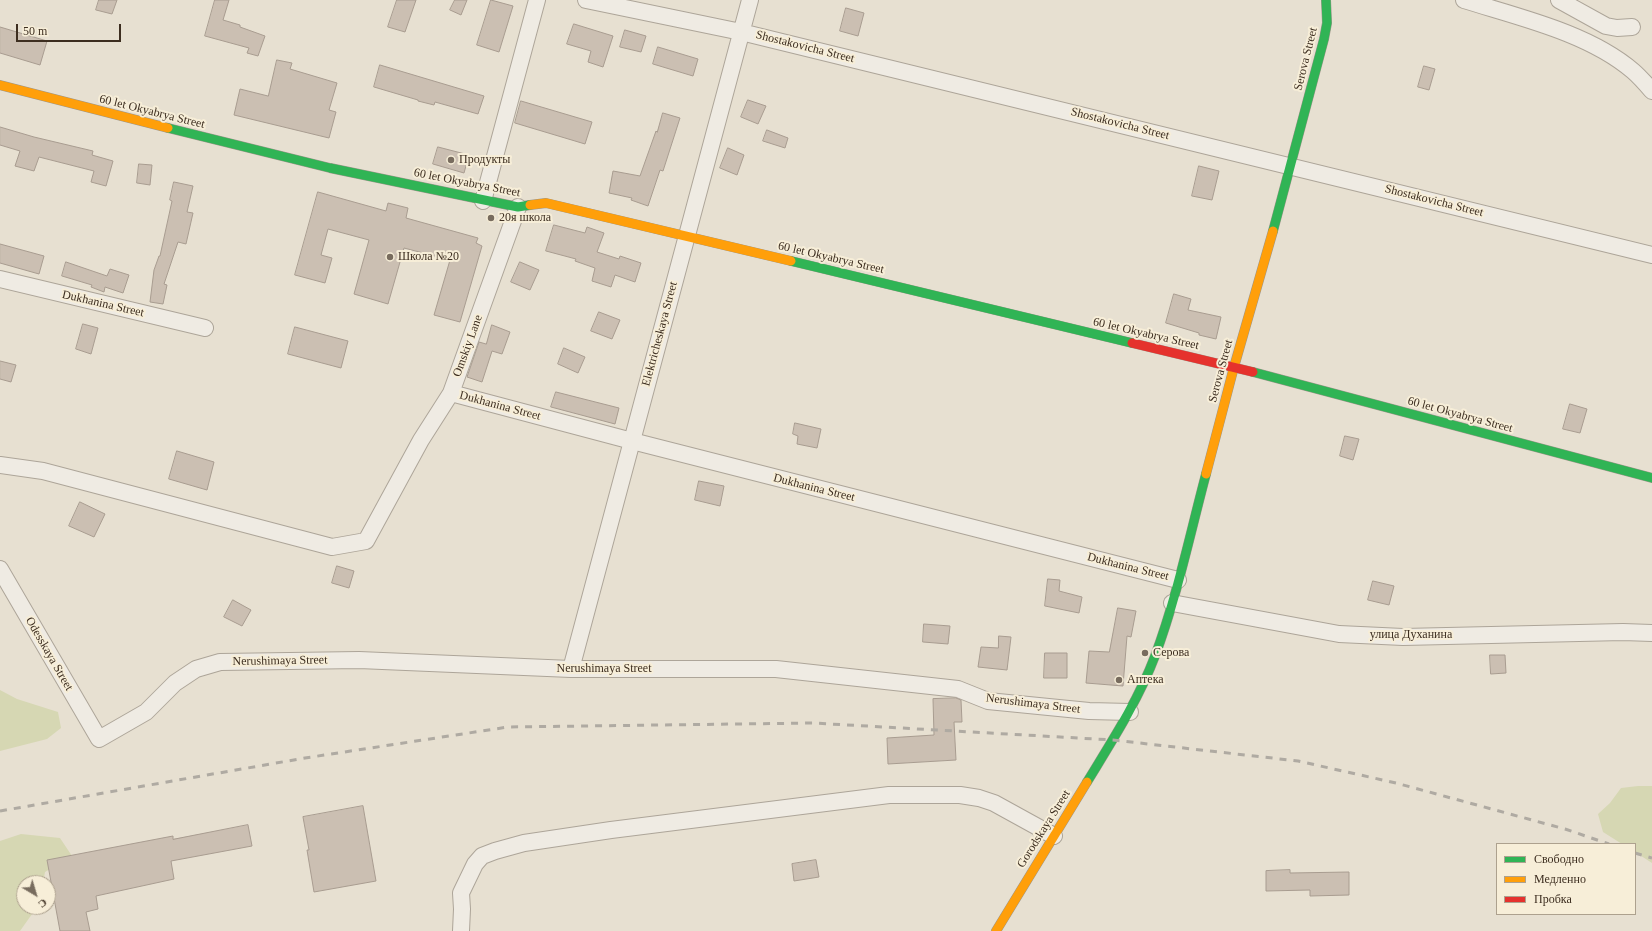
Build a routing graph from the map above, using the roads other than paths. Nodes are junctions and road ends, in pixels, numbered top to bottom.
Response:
1 (537, 0) edge
2 (586, 0) edge
3 (750, 0) edge
4 (1326, 0) edge
5 (1464, 0) edge
6 (1558, 0) edge
7 (1632, 27) dead end
8 (741, 32) junction
9 (0, 85) edge
10 (1652, 91) edge
11 (1291, 166) junction
12 (483, 200) junction
13 (518, 207) junction
14 (687, 236) junction
15 (1652, 255) edge
16 (0, 280) edge
17 (205, 328) dead end
18 (1234, 367) junction
19 (451, 393) junction
20 (632, 441) junction
21 (0, 465) edge
22 (1652, 478) edge
23 (0, 570) edge
24 (1178, 580) junction
25 (1172, 603) junction
26 (1652, 633) edge
27 (571, 669) junction
28 (1130, 712) junction
29 (99, 739) joint
30 (1113, 740) joint
31 (1054, 836) junction
32 (461, 931) edge
33 (996, 931) edge

1 - 12 street
2 - 8 street, Shostakovicha Street
3 - 8 street, Elektricheskaya Street
4 - 11 street, Serova Street
5 - 10 street
6 - 7 street
8 - 11 street, Shostakovicha Street
8 - 14 street, Elektricheskaya Street
9 - 12 street, 60 let Okyabrya Street
11 - 15 street, Shostakovicha Street
11 - 18 street, Serova Street
12 - 13 street, 60 let Okyabrya Street
13 - 14 street, 60 let Okyabrya Street
13 - 19 street, Omskiy Lane
14 - 18 street, 60 let Okyabrya Street
14 - 20 street, Elektricheskaya Street
16 - 17 street, Dukhanina Street
18 - 22 street, 60 let Okyabrya Street
18 - 24 street, Serova Street
19 - 20 street, Dukhanina Street
19 - 21 street, Omskiy Lane
20 - 24 street, Dukhanina Street
20 - 27 street, Elektricheskaya Street
23 - 29 street, Odesskaya Street
24 - 25 street, Serova Street
25 - 26 street, улица Духанина
25 - 28 street, Serova Street
27 - 28 street, Nerushimaya Street
27 - 29 street, Nerushimaya Street
28 - 30 street, Serova Street
30 - 31 street, Gorodskaya Street
31 - 32 street
31 - 33 street, Gorodskaya Street

